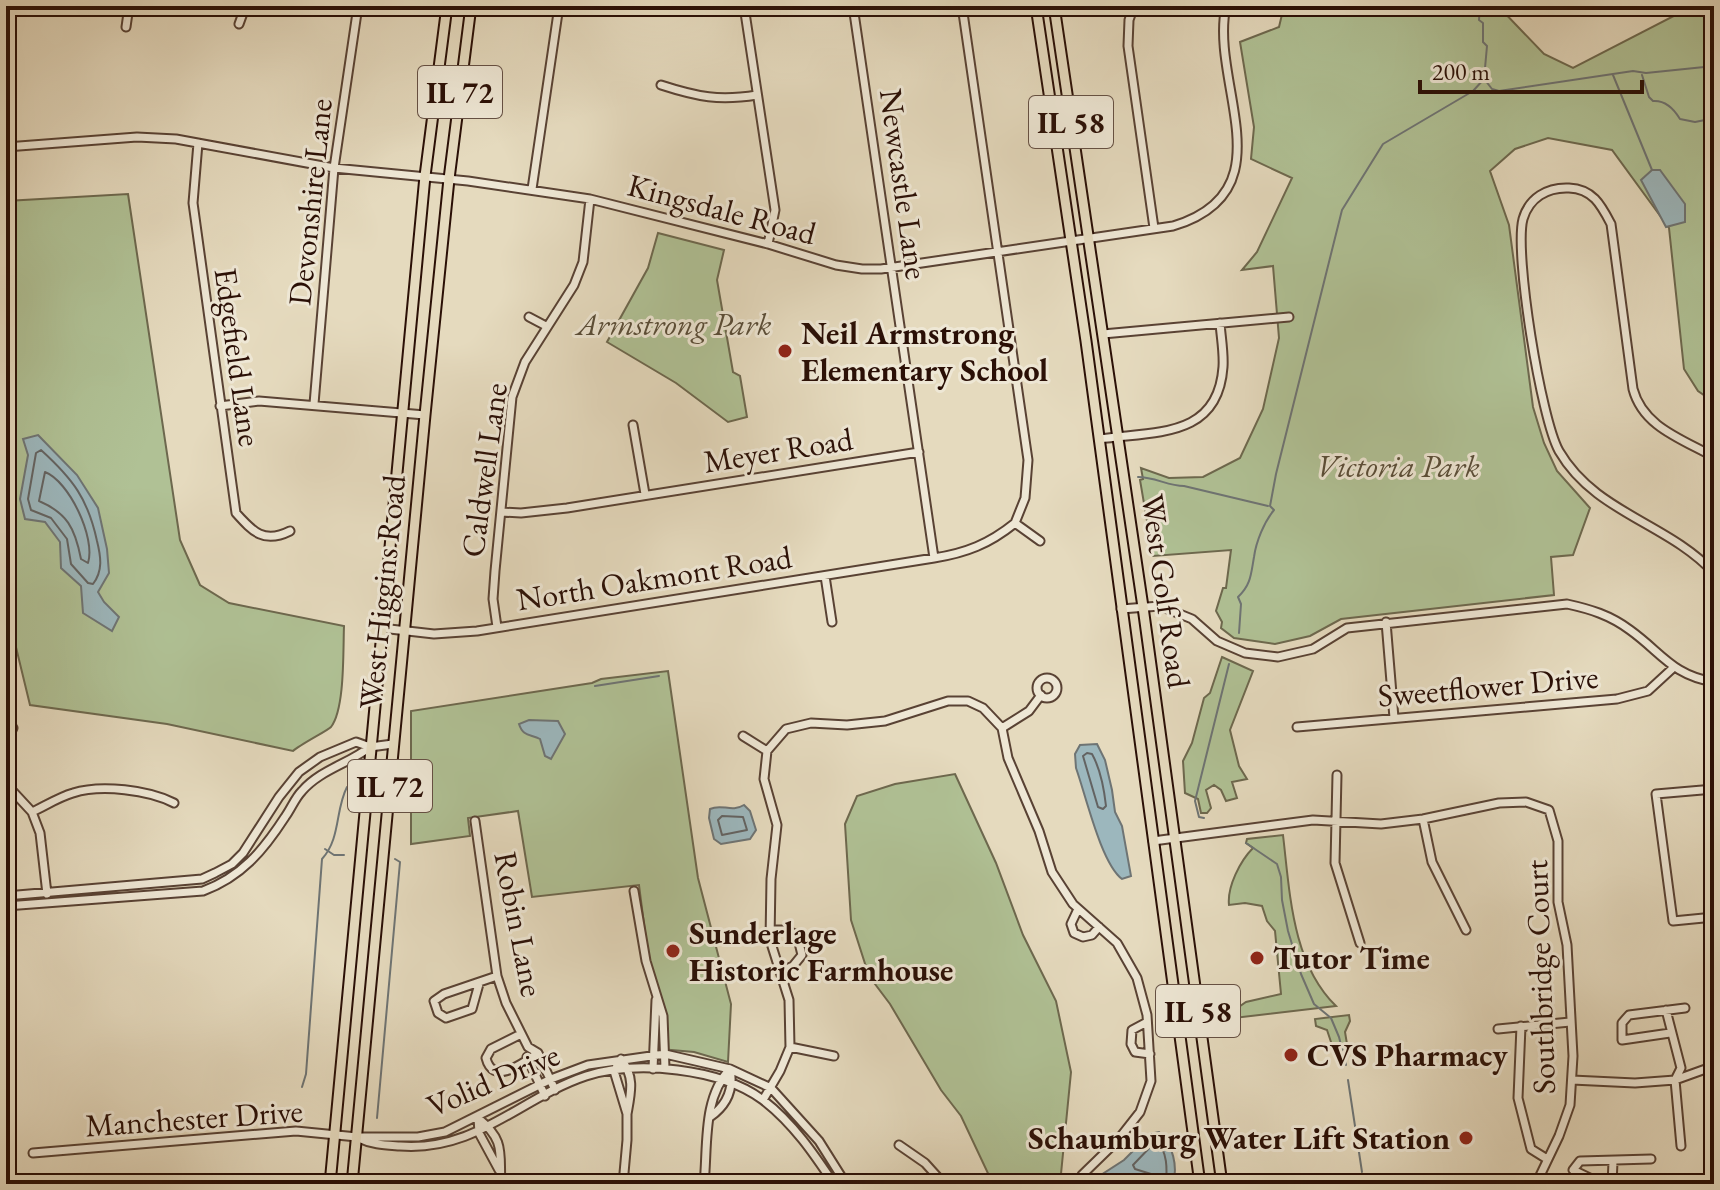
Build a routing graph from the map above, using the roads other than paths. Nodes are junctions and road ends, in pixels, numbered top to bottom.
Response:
1 (129, 6) edge
2 (240, 6) edge
3 (358, 6) edge
4 (447, 6) edge
5 (471, 6) edge
6 (559, 6) edge
7 (744, 6) edge
8 (853, 6) edge
9 (962, 6) edge
10 (1036, 6) edge
11 (1054, 6) edge
12 (1134, 6) edge
13 (1226, 6) edge
14 (239, 24) dead end
15 (126, 27) dead end
16 (661, 85) dead end
17 (757, 95) junction
18 (198, 143) junction
19 (6, 147) edge
20 (334, 168) junction
21 (425, 176) junction
22 (449, 179) junction
23 (532, 189) junction
24 (590, 199) junction
25 (1154, 228) junction
26 (1088, 239) junction
27 (1071, 241) junction
28 (768, 244) junction
29 (998, 253) junction
30 (892, 268) junction
31 (529, 317) dead end
32 (1289, 317) dead end
33 (1220, 323) junction
34 (546, 326) junction
35 (1103, 334) junction
36 (314, 404) junction
37 (220, 406) junction
38 (402, 413) junction
39 (425, 415) junction
40 (633, 425) dead end
41 (1118, 437) junction
42 (1099, 439) junction
43 (919, 452) junction
44 (1714, 457) edge
45 (645, 494) junction
46 (501, 512) junction
47 (1015, 523) junction
48 (290, 531) dead end
49 (1040, 541) dead end
50 (934, 558) junction
51 (1714, 573) edge
52 (825, 576) junction
53 (1143, 607) junction
54 (1121, 609) junction
55 (832, 622) dead end
56 (1386, 622) junction
57 (497, 627) junction
58 (381, 628) junction
59 (406, 631) junction
60 (1673, 668) junction
61 (1714, 682) edge
62 (1041, 695) dead end
63 (1394, 718) junction
64 (1297, 727) dead end
65 (13, 728) dead end
66 (1002, 728) junction
67 (743, 736) dead end
68 (6, 742) edge
69 (393, 744) junction
70 (370, 747) junction
71 (767, 751) junction
72 (1337, 775) dead end
73 (6, 784) edge
74 (1714, 789) edge
75 (174, 803) dead end
76 (32, 812) junction
77 (1423, 819) junction
78 (475, 821) dead end
79 (1336, 821) junction
80 (1175, 838) junction
81 (1153, 841) junction
82 (634, 891) dead end
83 (47, 893) junction
84 (6, 896) edge
85 (48, 903) junction
86 (6, 906) edge
87 (1078, 909) junction
88 (1714, 917) edge
89 (1099, 927) junction
90 (770, 930) junction
91 (1466, 930) dead end
92 (1360, 943) dead end
93 (780, 972) junction
94 (497, 976) junction
95 (479, 984) junction
96 (656, 998) junction
97 (1685, 1008) dead end
98 (1666, 1010) junction
99 (1147, 1022) junction
100 (1570, 1022) junction
101 (1521, 1026) junction
102 (1498, 1029) dead end
103 (1670, 1033) junction
104 (521, 1034) junction
105 (528, 1047) junction
106 (790, 1047) junction
107 (538, 1053) junction
108 (653, 1054) junction
109 (665, 1054) junction
110 (1150, 1054) junction
111 (834, 1056) dead end
112 (621, 1059) junction
113 (527, 1061) junction
114 (1714, 1066) edge
115 (665, 1068) junction
116 (653, 1069) junction
117 (730, 1069) junction
118 (630, 1070) junction
119 (614, 1071) junction
120 (551, 1079) junction
121 (719, 1080) junction
122 (1572, 1080) junction
123 (1675, 1080) junction
124 (733, 1085) junction
125 (540, 1086) junction
126 (771, 1088) junction
127 (555, 1090) junction
128 (545, 1096) junction
129 (763, 1100) junction
130 (627, 1114) junction
131 (710, 1117) junction
132 (478, 1118) junction
133 (489, 1127) junction
134 (479, 1133) junction
135 (334, 1135) junction
136 (357, 1137) junction
137 (899, 1145) dead end
138 (1681, 1146) dead end
139 (33, 1153) dead end
140 (1547, 1159) junction
141 (1651, 1159) dead end
142 (1613, 1162) junction
143 (500, 1173) junction
144 (1453, 1183) edge
145 (330, 1184) edge
146 (352, 1184) edge
147 (501, 1184) edge
148 (623, 1184) edge
149 (704, 1184) edge
150 (834, 1184) edge
151 (846, 1184) edge
152 (944, 1184) edge
153 (1079, 1184) edge
154 (1200, 1184) edge
155 (1222, 1184) edge
156 (1378, 1184) edge
157 (1464, 1184) edge
158 (1536, 1184) edge
159 (1602, 1184) edge
160 (1612, 1184) edge

1 - 15 street
2 - 14 street
3 - 20 street, Devonshire Lane
4 - 21 main road, West Higgins Road / IL 72
5 - 22 main road, West Higgins Road / IL 72
6 - 23 street
7 - 17 street
8 - 30 street, Newcastle Lane
9 - 29 street
10 - 27 main road, West Golf Road / IL 58
11 - 26 main road, West Golf Road / IL 58
12 - 25 street
13 - 25 street, Kingsdale Road
16 - 17 street
17 - 28 street
18 - 19 street, Kingsdale Road
18 - 20 street, Kingsdale Road
18 - 37 street, Edgefield Lane
20 - 21 street, Kingsdale Road
20 - 36 street, Devonshire Lane
21 - 22 street, Kingsdale Road
21 - 38 main road, West Higgins Road / IL 72
22 - 23 street, Kingsdale Road
22 - 39 main road, West Higgins Road / IL 72
23 - 24 street, Kingsdale Road
24 - 28 street, Kingsdale Road
24 - 34 street, Caldwell Lane
25 - 26 street, Kingsdale Road
26 - 27 street, Kingsdale Road
26 - 35 main road, West Golf Road / IL 58
27 - 29 street, Kingsdale Road
27 - 42 main road, West Golf Road / IL 58
28 - 30 street, Kingsdale Road
29 - 30 street, Kingsdale Road
29 - 47 street
30 - 43 street, Newcastle Lane
31 - 34 street
32 - 33 street
33 - 35 street
33 - 41 street
34 - 46 street, Caldwell Lane
35 - 41 main road, West Golf Road / IL 58
36 - 37 street
36 - 38 street
37 - 48 street, Edgefield Lane
38 - 39 street
38 - 58 main road, West Higgins Road / IL 72
39 - 59 main road, West Higgins Road / IL 72
40 - 45 street
41 - 42 street
41 - 53 main road, West Golf Road / IL 58
42 - 54 main road, West Golf Road / IL 58
43 - 45 street, Meyer Road
43 - 50 street, Newcastle Lane
44 - 51 street
45 - 46 street, Meyer Road
46 - 57 street, Caldwell Lane
47 - 49 street
47 - 50 street, North Oakmont Road
50 - 52 street, North Oakmont Road
52 - 55 street
52 - 57 street, North Oakmont Road
53 - 54 street
53 - 56 street
53 - 80 main road, West Golf Road / IL 58
54 - 81 main road, West Golf Road / IL 58
56 - 60 street
56 - 63 street
57 - 59 street, North Oakmont Road
58 - 59 street, North Oakmont Road
58 - 70 main road, West Higgins Road / IL 72
59 - 69 main road, West Higgins Road / IL 72
60 - 61 street
60 - 63 street, Sweetflower Drive
62 - 66 street
63 - 64 street, Sweetflower Drive
65 - 68 street
66 - 71 street
66 - 87 street
67 - 71 street
69 - 70 street
69 - 136 main road, West Higgins Road / IL 72
70 - 83 street
70 - 85 street
70 - 135 main road, West Higgins Road / IL 72
71 - 90 street
72 - 79 street
73 - 76 street
74 - 88 street
75 - 76 street
76 - 83 street
77 - 79 street
77 - 91 street
77 - 100 street, Southbridge Court
78 - 94 street, Robin Lane
79 - 80 street
79 - 92 street
80 - 81 street
80 - 155 main road, West Golf Road / IL 58
81 - 154 main road, West Golf Road / IL 58
82 - 96 street
83 - 84 street
83 - 85 street
85 - 86 street
87 - 89 street
87 - 89 street
89 - 99 street
90 - 93 street
90 - 93 street
93 - 106 street
94 - 95 street
94 - 104 street, Robin Lane
95 - 95 street
96 - 108 street
96 - 109 street
97 - 98 street
98 - 103 street
98 - 103 street
99 - 110 street
99 - 110 street
100 - 101 street
100 - 122 street, Southbridge Court
101 - 102 street
101 - 140 street
103 - 123 street
104 - 105 street, Robin Lane
104 - 113 street, Robin Lane
105 - 107 street
105 - 113 street
106 - 111 street
106 - 126 street
107 - 113 street, Robin Lane
107 - 120 street
108 - 109 street, Volid Drive
108 - 112 street, Volid Drive
108 - 116 street
109 - 115 street
109 - 117 street, Volid Drive
110 - 153 street
112 - 118 street
112 - 119 street
112 - 120 street, Volid Drive
113 - 125 street
114 - 123 street
115 - 116 street, Volid Drive
115 - 121 street, Volid Drive
116 - 118 street, Volid Drive
117 - 121 street
117 - 124 street
117 - 126 street, Volid Drive
118 - 119 street, Volid Drive
118 - 130 street
119 - 127 street, Volid Drive
119 - 130 street
120 - 125 street, Volid Drive
120 - 127 street
121 - 124 street, Volid Drive
121 - 131 street
122 - 123 street
122 - 140 street, Southbridge Court
123 - 138 street
124 - 129 street, Volid Drive
124 - 131 street
125 - 128 street
125 - 132 street, Volid Drive
126 - 129 street
126 - 151 street, Volid Drive
127 - 128 street, Volid Drive
128 - 133 street, Volid Drive
129 - 150 street, Volid Drive
130 - 148 street
131 - 149 street
132 - 133 street
132 - 134 street
132 - 136 street, Volid Drive
133 - 134 street, Volid Drive
133 - 143 street
134 - 136 street, Volid Drive
134 - 143 street
135 - 136 street, Manchester Drive
135 - 139 street, Manchester Drive
135 - 145 main road, West Higgins Road / IL 72
136 - 146 main road, West Higgins Road / IL 72
137 - 152 street
140 - 158 street, Southbridge Court
141 - 142 street
142 - 159 street
142 - 160 street
143 - 147 street
144 - 156 street
144 - 157 street

